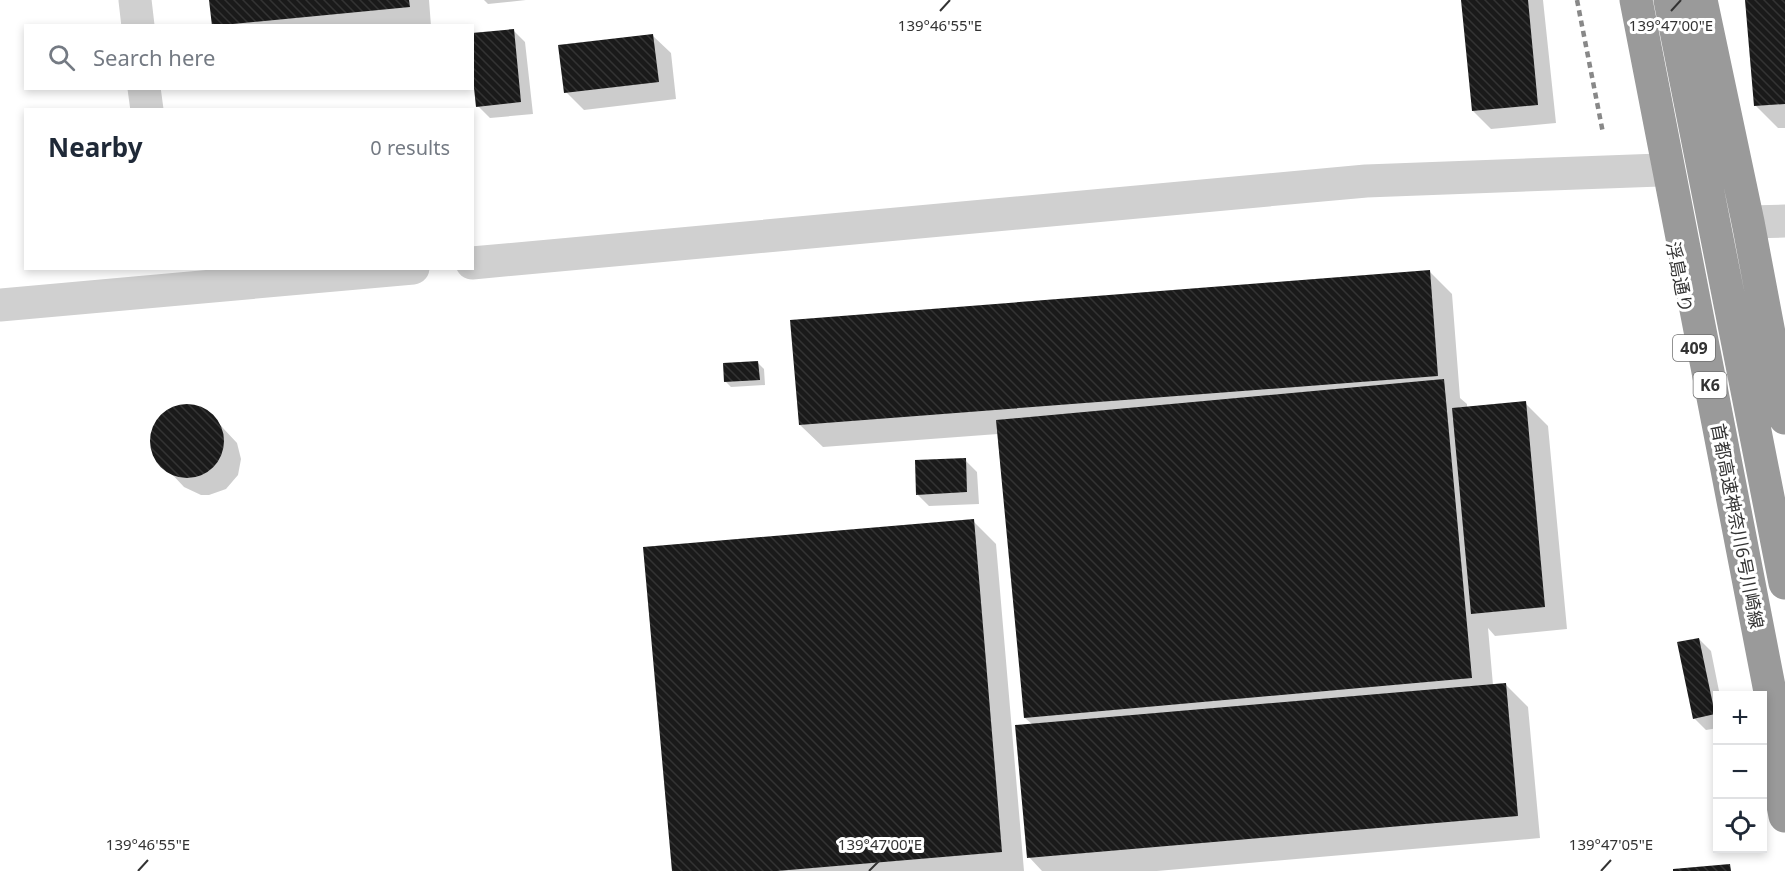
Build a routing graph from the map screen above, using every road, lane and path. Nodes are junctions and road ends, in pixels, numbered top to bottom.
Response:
1 (135, 0) edge
2 (1626, 0) edge
3 (1636, 0) edge
4 (1670, 0) edge
5 (1701, 0) edge
6 (138, 24) edge
7 (144, 90) edge
8 (147, 108) edge
9 (1660, 170) junction
10 (1785, 220) edge
11 (1748, 222) junction
12 (474, 263) edge
13 (372, 270) edge
14 (165, 280) edge
15 (0, 305) edge
16 (1785, 418) edge
17 (1785, 584) edge
18 (1761, 691) edge
19 (1767, 725) edge
20 (1785, 769) edge
21 (1785, 816) edge

1 - 6 lane
2 - 9 highway, 浮島通り / 409
3 - 20 highway, 首都高速神奈川6号川崎線 / K6
4 - 17 highway, 首都高速神奈川6号川崎線 / K6
5 - 11 highway
7 - 8 lane
9 - 12 lane
9 - 18 highway, 浮島通り / 409
10 - 11 lane
11 - 16 highway
13 - 14 lane
14 - 15 lane
19 - 21 highway

